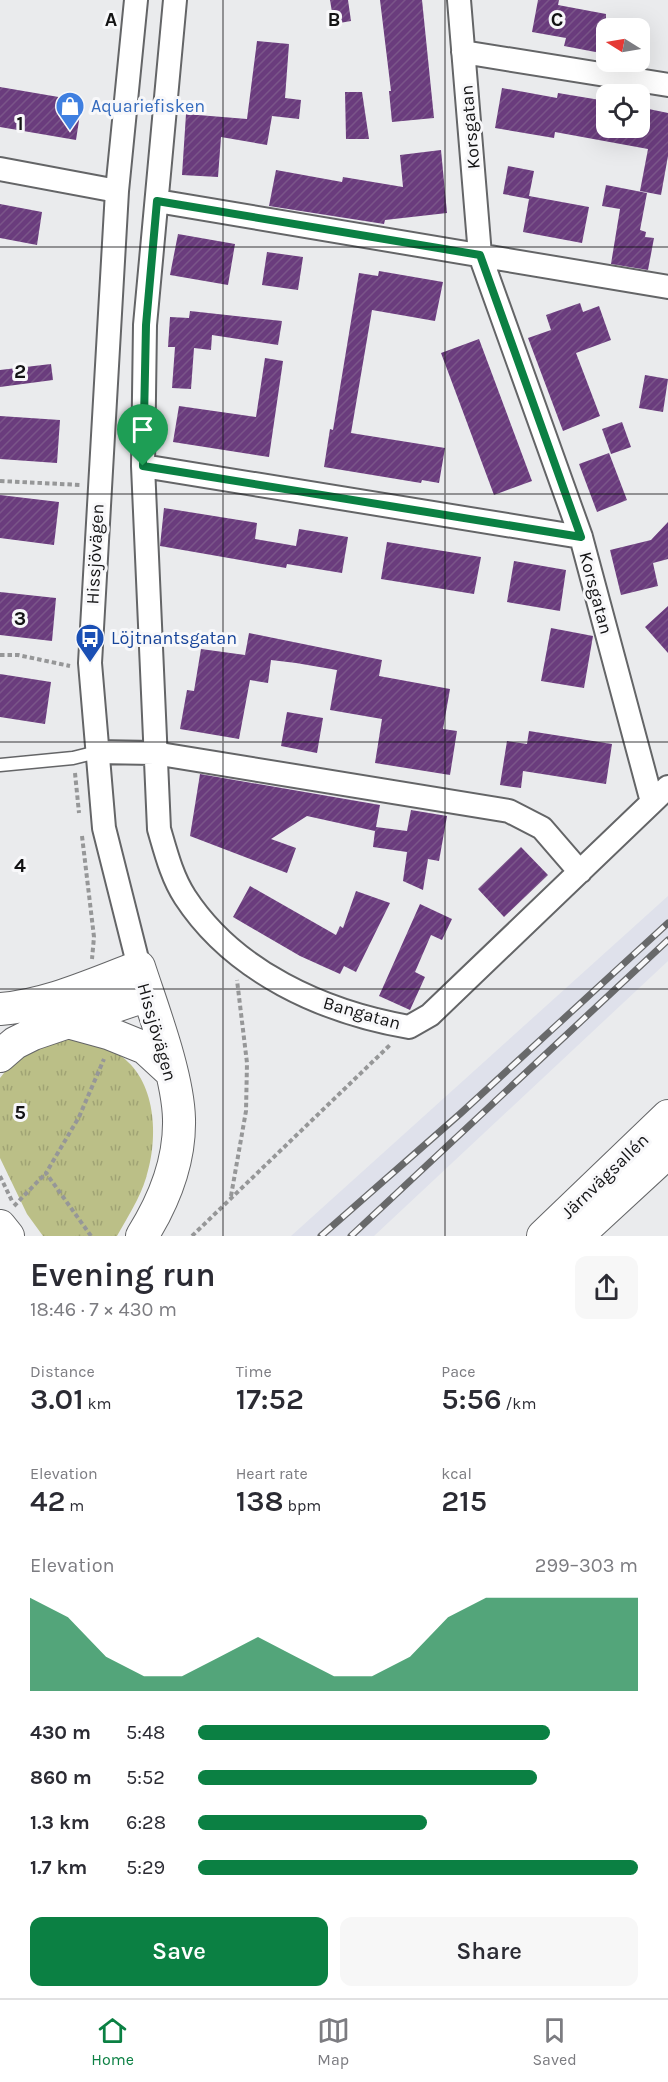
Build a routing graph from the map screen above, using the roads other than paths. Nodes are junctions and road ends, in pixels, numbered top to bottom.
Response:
1 (136, 0) edge
2 (175, 0) edge
3 (459, 0) edge
4 (463, 52) junction
5 (668, 86) edge
6 (0, 169) edge
7 (117, 191) junction
8 (157, 201) junction
9 (480, 255) junction
10 (668, 287) edge
11 (143, 466) junction
12 (581, 537) junction
13 (97, 753) junction
14 (154, 753) junction
15 (0, 765) edge
16 (660, 795) edge
17 (580, 872) junction
18 (144, 981) junction
19 (0, 1009) edge
20 (68, 1022) junction
21 (0, 1056) edge
22 (170, 1071) junction
23 (668, 1116) edge
24 (668, 1152) edge
25 (577, 1229) edge
26 (142, 1236) edge
27 (543, 1236) edge

1 - 7 street, Hissjövägen
2 - 8 street, Bangatan
3 - 4 street, Korsgatan
4 - 5 street
4 - 9 street, Korsgatan
6 - 7 street
7 - 13 street, Hissjövägen
8 - 9 street
8 - 11 street, Bangatan
9 - 10 street
9 - 12 street, Korsgatan
11 - 12 street
11 - 14 street, Bangatan
12 - 16 street, Korsgatan
13 - 14 street
13 - 15 lane
13 - 18 street, Hissjövägen
14 - 17 street
14 - 17 street, Bangatan
16 - 17 street, Bangatan
18 - 19 main road
18 - 20 main road
18 - 22 main road, Hissjövägen
20 - 21 main road
20 - 22 main road
22 - 26 main road, Hissjövägen
23 - 25 main road, Järnvägsallén
24 - 25 main road, Järnvägsallén
25 - 27 main road, Järnvägsallén

